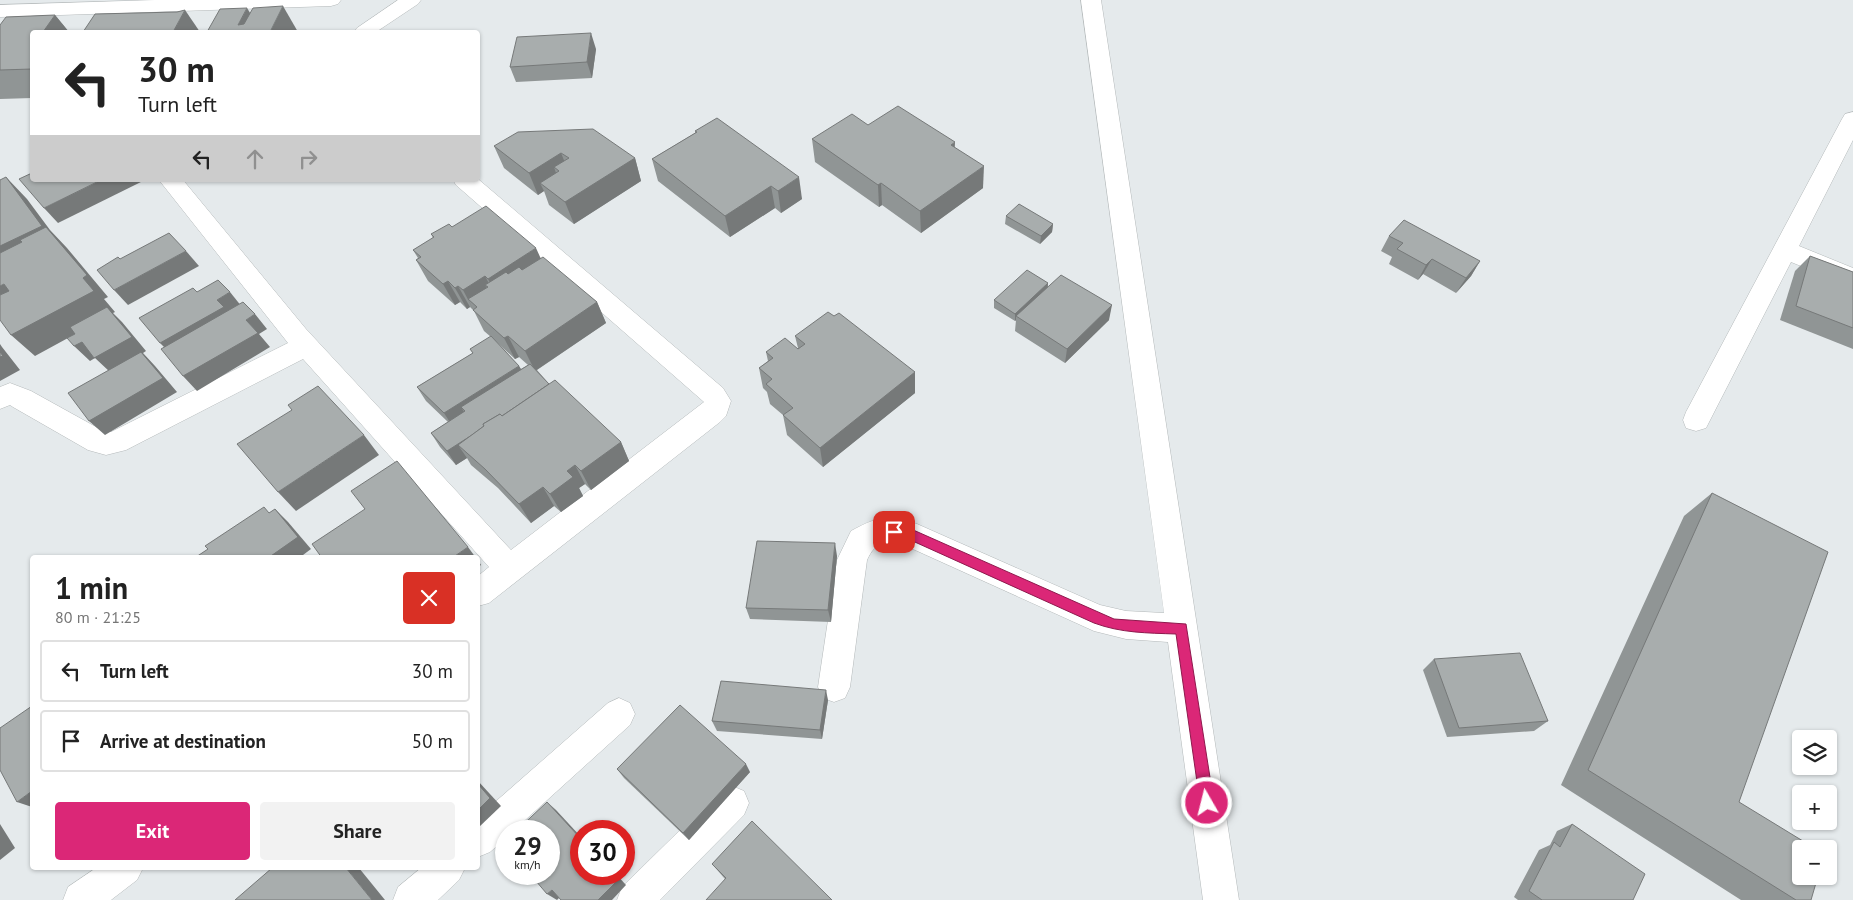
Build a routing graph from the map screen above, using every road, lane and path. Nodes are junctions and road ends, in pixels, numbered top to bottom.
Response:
1 (331, 0) edge
2 (411, 0) edge
3 (1091, 0) edge
4 (0, 12) edge
5 (367, 30) edge
6 (1853, 119) edge
7 (172, 182) edge
8 (466, 182) edge
9 (1785, 250) junction
10 (1853, 278) edge
11 (306, 346) junction
12 (0, 398) edge
13 (1696, 420) dead end
14 (508, 568) junction
15 (480, 591) edge
16 (1182, 628) junction
17 (834, 687) dead end
18 (619, 714) dead end
19 (732, 803) dead end
20 (480, 838) edge
21 (122, 870) edge
22 (445, 870) edge
23 (81, 900) edge
24 (411, 900) edge
25 (635, 900) edge
26 (1221, 900) edge

1 - 4 main road
2 - 5 main road
3 - 16 main road
6 - 9 main road
7 - 11 main road
8 - 14 main road
9 - 10 main road
9 - 13 main road
11 - 12 main road
11 - 14 main road
14 - 15 main road
16 - 17 main road
16 - 26 main road
18 - 20 main road
19 - 25 main road
21 - 23 main road
22 - 24 main road

